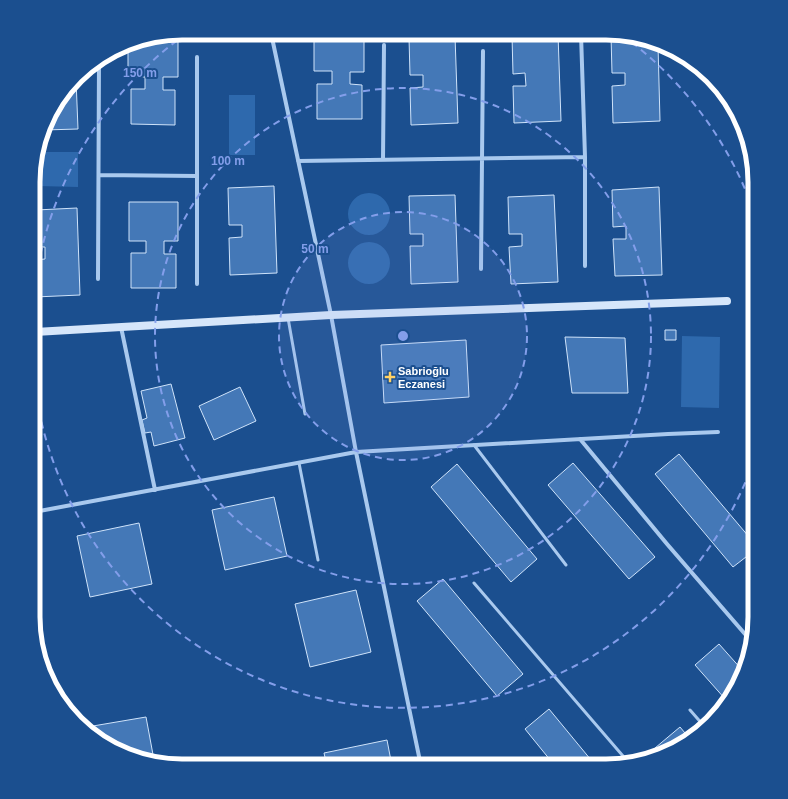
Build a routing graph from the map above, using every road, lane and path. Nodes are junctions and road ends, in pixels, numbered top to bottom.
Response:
1 (272, 40) edge
2 (582, 40) edge
3 (384, 45) dead end
4 (483, 51) dead end
5 (196, 57) dead end
6 (99, 66) edge
7 (585, 157) junction
8 (482, 158) junction
9 (383, 160) junction
10 (298, 161) junction
11 (99, 175) junction
12 (197, 176) junction
13 (585, 266) dead end
14 (481, 269) dead end
15 (98, 279) dead end
16 (197, 284) dead end
17 (727, 301) dead end
18 (331, 315) junction
19 (288, 318) junction
20 (121, 328) junction
21 (40, 332) edge
22 (305, 414) dead end
23 (718, 432) dead end
24 (580, 439) junction
25 (474, 445) junction
26 (356, 452) junction
27 (299, 463) junction
28 (155, 490) junction
29 (40, 511) edge
30 (318, 560) dead end
31 (566, 565) dead end
32 (474, 583) dead end
33 (747, 636) edge
34 (690, 710) dead end
35 (701, 723) edge
36 (626, 758) edge
37 (419, 759) edge

1 - 10 street
2 - 7 street
3 - 9 street
4 - 8 street
5 - 12 street
6 - 11 street
7 - 8 street
7 - 13 street
8 - 9 street
8 - 14 street
9 - 10 street
10 - 18 street
11 - 12 street
11 - 15 street
12 - 16 street
17 - 18 street
18 - 19 street
18 - 26 street
19 - 20 street
19 - 22 lane
20 - 21 street
20 - 28 street
23 - 24 street
24 - 25 street
24 - 33 street
25 - 26 street
25 - 31 lane
26 - 27 street
26 - 37 street
27 - 28 street
27 - 30 lane
28 - 29 street
32 - 36 lane
34 - 35 lane

